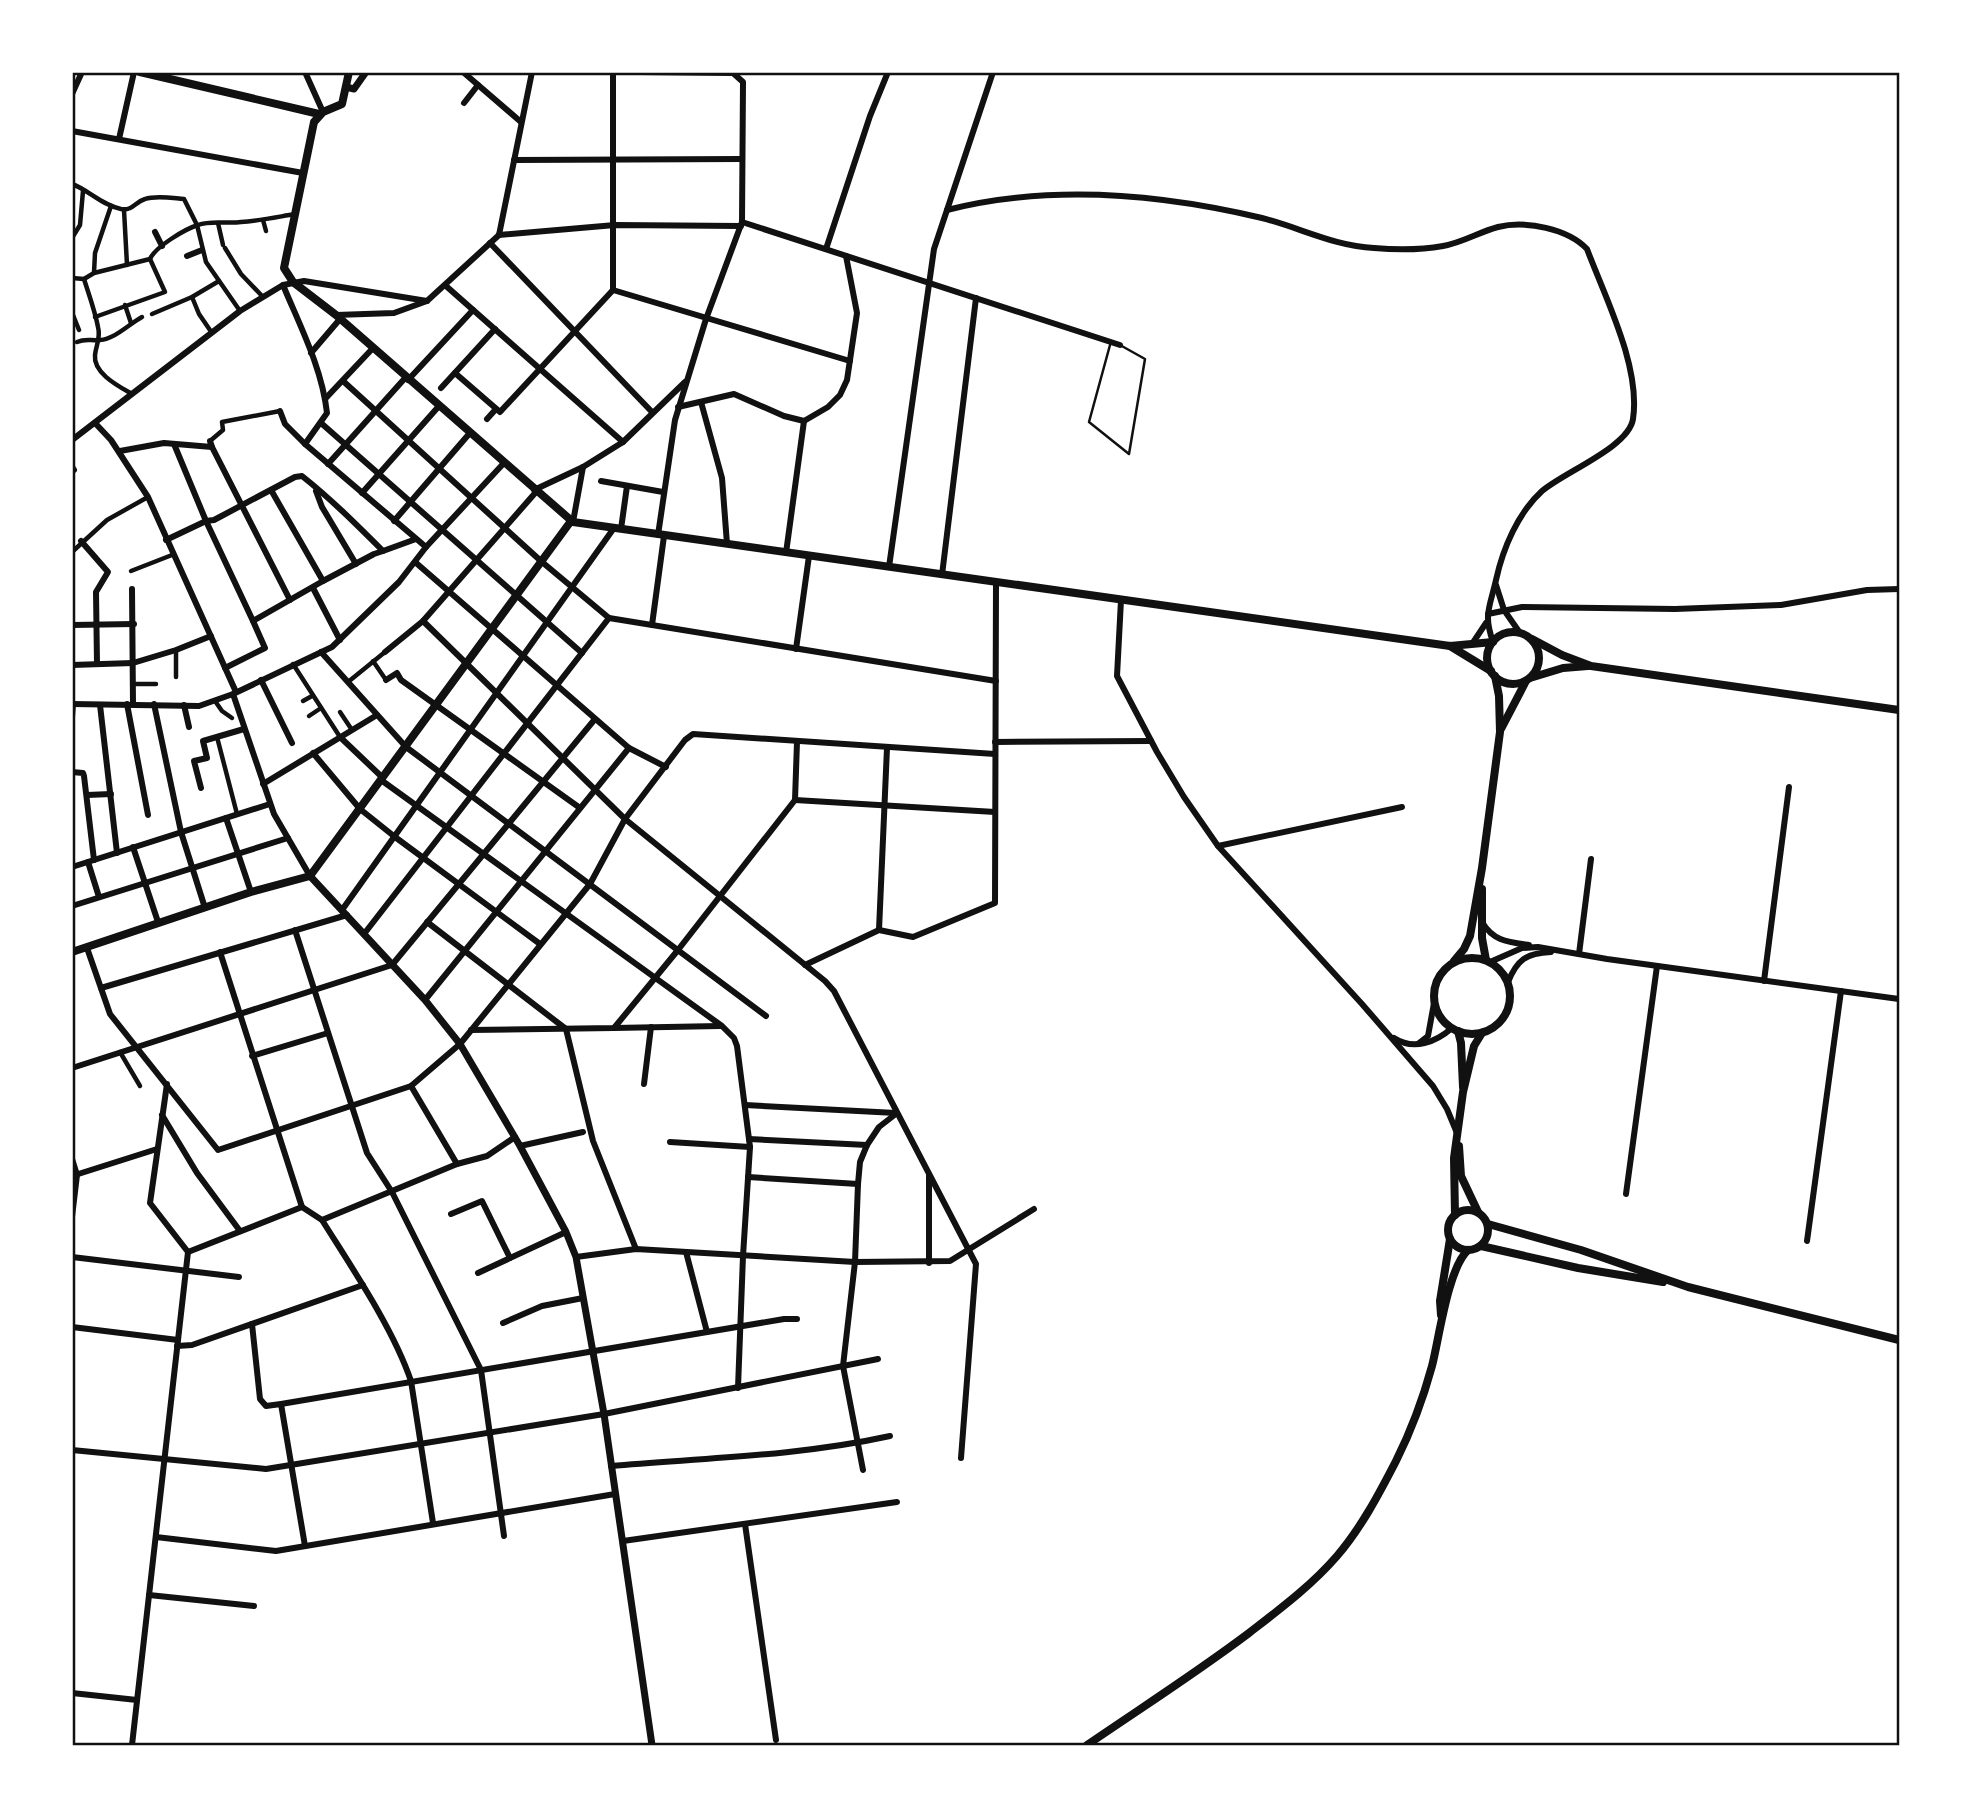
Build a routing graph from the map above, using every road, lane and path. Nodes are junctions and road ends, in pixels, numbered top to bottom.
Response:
1 (82, 72) edge
2 (134, 72) edge
3 (140, 72) edge
4 (305, 72) edge
5 (349, 72) edge
6 (366, 72) edge
7 (463, 72) edge
8 (532, 72) edge
9 (613, 72) edge
10 (639, 72) edge
11 (888, 72) edge
12 (993, 72) edge
13 (734, 73) edge
14 (154, 74) edge
15 (478, 85) junction
16 (346, 87) junction
17 (72, 94) edge
18 (464, 103) dead end
19 (321, 113) junction
20 (521, 122) junction
21 (72, 131) edge
22 (119, 139) junction
23 (742, 159) junction
24 (514, 160) junction
25 (614, 160) junction
26 (303, 173) junction
27 (72, 184) edge
28 (83, 191) junction
29 (111, 206) junction
30 (124, 210) junction
31 (947, 211) junction
32 (295, 214) junction
33 (262, 220) junction
34 (218, 223) junction
35 (741, 224) junction
36 (197, 225) junction
37 (615, 225) junction
38 (267, 231) dead end
39 (155, 232) dead end
40 (499, 234) junction
41 (72, 238) edge
42 (490, 243) junction
43 (162, 246) junction
44 (826, 249) junction
45 (201, 250) junction
46 (187, 256) dead end
47 (846, 256) junction
48 (150, 259) junction
49 (127, 265) junction
50 (94, 273) junction
51 (72, 278) edge
52 (84, 279) junction
53 (219, 281) junction
54 (293, 282) junction
55 (929, 283) junction
56 (283, 285) junction
57 (446, 286) junction
58 (613, 290) junction
59 (192, 297) junction
60 (263, 297) junction
61 (976, 298) junction
62 (427, 301) junction
63 (125, 305) junction
64 (473, 310) junction
65 (240, 312) junction
66 (152, 314) dead end
67 (73, 315) edge
68 (94, 317) junction
69 (142, 317) dead end
70 (338, 317) junction
71 (706, 319) junction
72 (131, 323) junction
73 (495, 329) junction
74 (574, 331) junction
75 (212, 333) junction
76 (81, 334) junction
77 (100, 341) junction
78 (77, 342) dead end
79 (1111, 342) junction
80 (1120, 345) joint
81 (373, 348) junction
82 (312, 353) junction
83 (850, 361) junction
84 (540, 369) junction
85 (455, 373) junction
86 (407, 379) junction
87 (686, 381) junction
88 (343, 382) junction
89 (441, 388) dead end
90 (132, 394) junction
91 (326, 399) junction
92 (701, 402) junction
93 (439, 406) junction
94 (678, 407) junction
95 (281, 411) joint
96 (376, 411) junction
97 (498, 411) junction
98 (652, 412) junction
99 (487, 419) dead end
100 (804, 421) junction
101 (95, 423) junction
102 (321, 423) junction
103 (469, 434) junction
104 (72, 440) edge
105 (408, 441) junction
106 (623, 442) junction
107 (174, 444) junction
108 (211, 444) junction
109 (305, 444) junction
110 (346, 444) junction
111 (120, 452) junction
112 (328, 464) junction
113 (503, 464) junction
114 (583, 467) junction
115 (440, 469) junction
116 (379, 474) junction
117 (601, 481) dead end
118 (627, 485) junction
119 (316, 489) junction
120 (271, 490) junction
121 (535, 491) junction
122 (663, 492) junction
123 (362, 493) junction
124 (471, 496) junction
125 (148, 497) junction
126 (411, 502) junction
127 (241, 505) junction
128 (206, 521) junction
129 (394, 521) junction
130 (572, 522) junction
131 (505, 528) junction
132 (443, 529) junction
133 (618, 529) junction
134 (661, 535) junction
135 (416, 539) junction
136 (166, 540) junction
137 (81, 541) junction
138 (727, 544) junction
139 (426, 547) junction
140 (383, 551) junction
141 (72, 552) edge
142 (786, 553) junction
143 (173, 555) junction
144 (809, 556) junction
145 (477, 560) junction
146 (415, 562) junction
147 (542, 562) junction
148 (356, 564) junction
149 (889, 567) junction
150 (131, 571) dead end
151 (942, 576) junction
152 (323, 581) junction
153 (996, 583) junction
154 (1495, 583) junction
155 (313, 588) junction
156 (132, 589) dead end
157 (573, 589) junction
158 (1899, 589) edge
159 (449, 592) junction
160 (517, 595) junction
161 (290, 600) junction
162 (1121, 600) junction
163 (1504, 610) junction
164 (1488, 614) junction
165 (609, 618) junction
166 (253, 621) junction
167 (423, 621) junction
168 (548, 622) junction
169 (1486, 623) junction
170 (97, 624) junction
171 (134, 624) junction
172 (72, 625) edge
173 (652, 625) junction
174 (492, 629) junction
175 (1520, 633) junction
176 (211, 636) junction
177 (1532, 639) junction
178 (340, 640) junction
179 (1493, 642) junction
180 (1472, 644) junction
181 (1450, 646) junction
182 (796, 649) junction
183 (176, 650) junction
184 (321, 652) junction
185 (386, 652) joint
186 (582, 653) junction
187 (524, 656) junction
188 (373, 661) junction
189 (133, 663) junction
190 (293, 663) junction
191 (97, 664) junction
192 (72, 665) edge
193 (466, 665) junction
194 (1591, 666) junction
195 (225, 668) junction
196 (1493, 673) junction
197 (176, 677) dead end
198 (1528, 679) junction
199 (261, 680) junction
200 (386, 680) joint
201 (996, 681) junction
202 (347, 683) junction
203 (134, 684) junction
204 (156, 684) dead end
205 (557, 685) junction
206 (237, 692) junction
207 (496, 695) junction
208 (312, 696) junction
209 (215, 701) junction
210 (303, 701) dead end
211 (72, 704) edge
212 (130, 704) junction
213 (154, 704) junction
214 (437, 704) junction
215 (100, 705) junction
216 (184, 705) junction
217 (321, 708) junction
218 (1899, 710) edge
219 (340, 712) dead end
220 (377, 715) junction
221 (309, 716) dead end
222 (72, 718) edge
223 (232, 718) dead end
224 (595, 719) junction
225 (527, 724) junction
226 (190, 727) dead end
227 (244, 729) junction
228 (352, 730) junction
229 (472, 730) junction
230 (1500, 732) junction
231 (217, 737) junction
232 (340, 737) junction
233 (1151, 741) junction
234 (797, 742) junction
235 (995, 742) junction
236 (292, 743) dead end
237 (406, 747) junction
238 (629, 748) junction
239 (887, 748) junction
240 (313, 753) junction
241 (504, 753) junction
242 (995, 754) junction
243 (563, 758) junction
244 (666, 767) junction
245 (72, 772) edge
246 (441, 772) junction
247 (382, 779) junction
248 (543, 782) junction
249 (262, 784) junction
250 (1789, 787) dead end
251 (201, 788) dead end
252 (594, 789) junction
253 (111, 794) junction
254 (87, 795) junction
255 (472, 796) junction
256 (795, 800) junction
257 (270, 804) junction
258 (417, 806) junction
259 (884, 806) junction
260 (1402, 807) dead end
261 (360, 808) junction
262 (580, 808) junction
263 (995, 812) junction
264 (237, 814) junction
265 (148, 815) dead end
266 (226, 818) junction
267 (625, 819) junction
268 (509, 823) junction
269 (447, 827) junction
270 (181, 832) junction
271 (395, 837) junction
272 (288, 838) junction
273 (1218, 846) junction
274 (133, 847) junction
275 (545, 850) junction
276 (117, 853) junction
277 (238, 854) junction
278 (484, 854) junction
279 (423, 858) junction
280 (1591, 859) dead end
281 (91, 861) junction
282 (72, 867) edge
283 (192, 868) junction
284 (1482, 868) junction
285 (310, 876) junction
286 (522, 880) junction
287 (145, 883) junction
288 (590, 884) junction
289 (458, 885) junction
290 (251, 892) junction
291 (99, 897) junction
292 (720, 897) junction
293 (72, 906) edge
294 (205, 908) junction
295 (345, 912) junction
296 (496, 912) junction
297 (567, 912) junction
298 (1481, 919) junction
299 (158, 922) junction
300 (427, 922) junction
301 (295, 930) junction
302 (879, 930) junction
303 (364, 934) junction
304 (540, 944) junction
305 (1538, 947) junction
306 (87, 948) junction
307 (678, 950) junction
308 (466, 951) junction
309 (1558, 951) junction
310 (220, 952) junction
311 (72, 953) edge
312 (1579, 954) junction
313 (1454, 961) junction
314 (1488, 961) junction
315 (392, 965) junction
316 (805, 965) junction
317 (1657, 966) junction
318 (656, 977) junction
319 (1764, 981) junction
320 (1508, 982) junction
321 (509, 983) junction
322 (101, 988) junction
323 (314, 991) junction
324 (1842, 991) junction
325 (1899, 999) edge
326 (425, 1000) junction
327 (1434, 1003) junction
328 (238, 1015) junction
329 (766, 1016) dead end
330 (722, 1026) junction
331 (651, 1027) junction
332 (614, 1028) junction
333 (566, 1029) junction
334 (471, 1030) junction
335 (1455, 1030) junction
336 (328, 1033) junction
337 (1387, 1033) junction
338 (1482, 1033) junction
339 (1417, 1043) junction
340 (460, 1044) junction
341 (138, 1047) junction
342 (120, 1052) junction
343 (252, 1056) junction
344 (72, 1068) edge
345 (167, 1084) junction
346 (644, 1084) dead end
347 (140, 1086) dead end
348 (411, 1086) junction
349 (1463, 1092) junction
350 (745, 1105) junction
351 (352, 1106) junction
352 (897, 1113) junction
353 (162, 1115) junction
354 (276, 1131) junction
355 (583, 1132) dead end
356 (1458, 1136) junction
357 (515, 1138) junction
358 (749, 1139) junction
359 (670, 1142) dead end
360 (867, 1145) junction
361 (520, 1146) junction
362 (750, 1147) junction
363 (157, 1149) junction
364 (72, 1159) edge
365 (457, 1164) junction
366 (929, 1173) junction
367 (74, 1175) edge
368 (748, 1177) junction
369 (858, 1184) junction
370 (392, 1192) junction
371 (1626, 1194) dead end
372 (302, 1207) junction
373 (1034, 1209) dead end
374 (1478, 1212) junction
375 (451, 1214) dead end
376 (1455, 1215) junction
377 (72, 1217) edge
378 (322, 1220) junction
379 (1488, 1224) junction
380 (240, 1231) junction
381 (566, 1232) junction
382 (1450, 1239) junction
383 (1807, 1241) dead end
384 (1481, 1246) junction
385 (636, 1249) junction
386 (970, 1251) junction
387 (1468, 1251) junction
388 (188, 1252) junction
389 (686, 1252) junction
390 (576, 1256) junction
391 (743, 1256) junction
392 (72, 1257) edge
393 (510, 1258) junction
394 (855, 1262) junction
395 (929, 1263) junction
396 (186, 1271) junction
397 (478, 1273) dead end
398 (239, 1278) dead end
399 (363, 1285) junction
400 (1688, 1287) junction
401 (583, 1298) junction
402 (797, 1319) dead end
403 (503, 1323) dead end
404 (252, 1324) junction
405 (1441, 1325) junction
406 (72, 1327) edge
407 (741, 1327) junction
408 (707, 1332) junction
409 (1899, 1340) edge
410 (177, 1343) junction
411 (593, 1351) junction
412 (878, 1359) dead end
413 (843, 1366) junction
414 (481, 1370) junction
415 (411, 1381) junction
416 (738, 1388) junction
417 (281, 1404) junction
418 (604, 1414) junction
419 (490, 1434) junction
420 (890, 1436) dead end
421 (421, 1443) junction
422 (859, 1443) junction
423 (72, 1450) edge
424 (961, 1458) dead end
425 (165, 1459) junction
426 (292, 1465) junction
427 (611, 1465) junction
428 (863, 1471) dead end
429 (615, 1494) junction
430 (897, 1502) dead end
431 (500, 1513) junction
432 (433, 1523) junction
433 (745, 1524) junction
434 (504, 1536) dead end
435 (156, 1537) junction
436 (623, 1541) junction
437 (305, 1546) junction
438 (149, 1595) junction
439 (254, 1606) dead end
440 (72, 1692) edge
441 (137, 1700) junction
442 (776, 1740) dead end
443 (132, 1745) edge
444 (652, 1745) edge
445 (1087, 1745) edge

1 - 17 street
2 - 22 street
3 - 14 main road
4 - 19 street
5 - 16 main road
6 - 16 street
7 - 15 street
8 - 20 street
9 - 25 street
10 - 13 street
11 - 44 street
12 - 31 street
13 - 23 street
14 - 19 main road
15 - 18 street
15 - 20 street
16 - 19 main road
19 - 26 main road
20 - 24 street
21 - 22 street
22 - 26 street
23 - 25 street
23 - 35 street
24 - 25 street
24 - 40 street
25 - 37 street
26 - 32 main road
27 - 28 street
28 - 29 street
28 - 41 street
29 - 30 street
29 - 50 street
30 - 36 street
30 - 49 street
31 - 55 street
31 - 154 street
32 - 33 street
32 - 54 main road
33 - 34 street
33 - 38 street
34 - 36 street
34 - 60 street
35 - 37 street
35 - 44 street
35 - 71 street
36 - 43 street
36 - 45 street
37 - 40 street
37 - 58 street
39 - 43 street
40 - 42 street
42 - 57 street
42 - 74 street
43 - 48 street
44 - 47 street
45 - 46 street
45 - 53 street
47 - 55 street
47 - 83 street
48 - 49 street
48 - 63 street
49 - 50 street
50 - 52 street
51 - 52 street
52 - 68 street
53 - 59 street
53 - 65 street
54 - 56 street
54 - 62 street
54 - 70 main road
55 - 61 street
55 - 149 street
56 - 60 street
56 - 82 street
57 - 62 street
57 - 64 street
58 - 71 street
58 - 74 street
59 - 66 street
59 - 75 street
60 - 65 street
61 - 79 street
61 - 151 street
62 - 70 street
63 - 68 street
63 - 72 street
64 - 73 street
64 - 86 street
65 - 75 street
67 - 76 street
68 - 77 street
69 - 72 street
70 - 81 main road
70 - 82 street
71 - 83 street
71 - 87 street
72 - 77 street
73 - 84 street
73 - 85 street
74 - 84 street
74 - 98 street
75 - 90 street
76 - 77 street
76 - 78 street
77 - 90 street
79 - 80 street
79 - 80 lane
81 - 86 main road
81 - 88 street
82 - 91 street
83 - 100 street
84 - 97 street
84 - 106 street
85 - 89 street
85 - 97 street
86 - 93 main road
86 - 96 street
87 - 94 street
87 - 98 street
88 - 91 street
88 - 96 street
90 - 101 street
91 - 102 street
92 - 94 street
92 - 100 street
92 - 138 street
93 - 103 main road
93 - 105 street
94 - 122 street
95 - 108 street
95 - 109 street
96 - 105 street
96 - 110 street
97 - 99 street
98 - 106 street
100 - 142 street
101 - 104 street
101 - 111 street
102 - 109 street
102 - 110 street
103 - 113 main road
103 - 115 street
105 - 115 street
105 - 116 street
106 - 114 street
107 - 108 street
107 - 111 street
107 - 128 street
108 - 127 street
109 - 112 street
110 - 112 street
110 - 116 street
111 - 125 street
112 - 123 street
113 - 121 main road
113 - 124 street
114 - 121 street
114 - 130 street
115 - 124 street
115 - 126 street
116 - 123 street
116 - 126 street
117 - 118 street
118 - 122 street
118 - 133 street
119 - 120 street
119 - 140 street
119 - 148 street
120 - 127 street
120 - 152 street
121 - 130 main road
121 - 131 street
122 - 134 street
123 - 129 street
124 - 131 street
124 - 132 street
125 - 136 street
125 - 137 street
126 - 129 street
126 - 132 street
127 - 128 street
127 - 161 street
128 - 136 street
128 - 166 street
129 - 135 street
130 - 133 main road
130 - 147 main road
131 - 145 street
131 - 147 street
132 - 139 street
132 - 145 street
133 - 134 main road
133 - 157 street
134 - 138 main road
134 - 173 street
135 - 139 street
135 - 140 street
136 - 143 street
137 - 141 street
137 - 170 street
138 - 142 main road
139 - 146 street
140 - 148 street
142 - 144 main road
143 - 150 street
143 - 176 street
144 - 149 main road
144 - 182 street
145 - 159 street
145 - 160 street
146 - 159 street
146 - 178 street
147 - 157 street
147 - 160 main road
148 - 152 street
149 - 151 main road
151 - 153 main road
152 - 155 street
153 - 162 main road
153 - 201 street
154 - 163 street
154 - 164 street
155 - 161 street
155 - 178 street
156 - 171 street
157 - 165 street
157 - 168 street
158 - 163 street
159 - 167 street
159 - 174 street
160 - 168 street
160 - 174 main road
161 - 166 street
162 - 181 main road
162 - 233 street
163 - 164 street
163 - 175 street
164 - 169 street
165 - 173 street
165 - 186 street
166 - 195 street
167 - 185 street
167 - 193 street
168 - 186 street
168 - 187 street
169 - 179 street
169 - 180 street
170 - 171 street
170 - 172 street
170 - 191 street
171 - 189 street
173 - 182 street
174 - 187 street
174 - 193 main road
175 - 177 main road
175 - 179 main road
176 - 183 street
176 - 195 street
177 - 194 main road
177 - 198 main road
178 - 184 street
179 - 180 main road
179 - 196 main road
180 - 181 main road
181 - 196 main road
182 - 201 street
183 - 189 street
183 - 197 street
184 - 190 street
184 - 202 street
185 - 188 street
186 - 205 street
187 - 205 street
187 - 207 street
188 - 200 street
188 - 202 street
189 - 191 street
189 - 203 street
190 - 199 street
190 - 208 street
191 - 192 street
193 - 207 street
193 - 214 main road
194 - 198 main road
194 - 218 main road
195 - 206 street
196 - 198 main road
196 - 230 main road
198 - 230 main road
199 - 206 street
199 - 236 street
200 - 214 street
201 - 235 street
202 - 220 street
203 - 204 street
203 - 212 street
205 - 224 street
205 - 225 street
206 - 209 street
206 - 227 street
207 - 225 street
207 - 229 street
208 - 210 street
208 - 217 street
209 - 216 street
209 - 223 street
211 - 215 street
211 - 222 street
212 - 213 street
212 - 215 street
212 - 265 street
213 - 216 street
213 - 270 street
214 - 229 street
214 - 237 main road
215 - 253 street
216 - 226 street
217 - 221 street
217 - 232 street
219 - 228 street
220 - 228 street
220 - 237 street
224 - 238 street
224 - 243 street
225 - 241 street
225 - 243 street
227 - 231 street
227 - 249 street
228 - 232 street
229 - 241 street
229 - 246 street
230 - 284 main road
231 - 251 street
231 - 264 street
232 - 240 street
232 - 247 street
233 - 235 street
233 - 273 street
234 - 239 street
234 - 244 street
234 - 256 street
235 - 242 street
237 - 246 street
237 - 247 main road
238 - 244 street
238 - 252 street
239 - 242 street
239 - 259 street
240 - 249 street
240 - 261 street
241 - 248 street
241 - 255 street
242 - 263 street
243 - 248 street
243 - 252 street
244 - 267 street
245 - 254 street
246 - 255 street
246 - 258 street
247 - 258 street
247 - 261 main road
248 - 262 street
248 - 268 street
249 - 257 street
250 - 319 street
252 - 262 street
252 - 267 street
253 - 254 street
253 - 276 street
254 - 281 street
255 - 268 street
255 - 269 street
256 - 259 street
256 - 292 street
257 - 264 street
257 - 272 street
258 - 269 street
258 - 271 street
259 - 263 street
259 - 302 street
260 - 273 street
261 - 271 street
261 - 285 main road
262 - 275 street
263 - 302 street
264 - 266 street
266 - 270 street
266 - 277 street
267 - 288 street
267 - 292 street
268 - 275 street
268 - 278 street
269 - 278 street
269 - 279 street
270 - 274 street
270 - 283 street
271 - 279 street
271 - 295 street
272 - 277 street
272 - 285 street
273 - 337 street
274 - 276 street
274 - 287 street
275 - 286 street
275 - 288 street
276 - 281 street
277 - 283 street
277 - 290 street
278 - 286 street
278 - 289 street
279 - 289 street
279 - 303 street
280 - 312 street
281 - 282 street
281 - 291 street
283 - 287 street
283 - 294 street
284 - 298 main road
284 - 313 main road
285 - 290 main road
285 - 295 street
286 - 296 street
286 - 297 street
287 - 291 street
287 - 299 street
288 - 297 street
288 - 307 street
289 - 296 street
289 - 300 street
290 - 294 main road
291 - 293 street
292 - 307 street
292 - 316 street
294 - 299 main road
295 - 301 street
295 - 303 street
296 - 304 street
296 - 308 street
297 - 304 street
297 - 318 street
298 - 305 street
298 - 314 main road
299 - 306 main road
300 - 308 street
300 - 315 street
301 - 310 street
301 - 323 street
302 - 316 street
303 - 315 street
304 - 321 street
305 - 309 street
305 - 314 street
306 - 311 main road
306 - 322 street
307 - 318 street
307 - 329 street
308 - 321 street
308 - 326 street
309 - 312 street
309 - 320 street
310 - 322 street
310 - 328 street
312 - 317 street
313 - 314 main road
313 - 327 main road
314 - 320 main road
315 - 323 street
315 - 326 street
316 - 352 street
317 - 319 street
317 - 371 street
318 - 330 street
318 - 332 street
319 - 324 street
320 - 338 main road
321 - 333 street
321 - 334 street
322 - 341 street
323 - 328 street
323 - 336 street
324 - 325 street
324 - 383 street
326 - 340 street
327 - 335 main road
327 - 339 street
328 - 341 street
328 - 343 street
330 - 331 street
330 - 350 street
331 - 332 street
331 - 346 street
332 - 333 street
333 - 334 street
333 - 385 street
334 - 340 street
335 - 338 main road
335 - 339 street
335 - 349 main road
336 - 343 street
336 - 351 street
337 - 339 street
337 - 356 street
338 - 349 main road
340 - 348 street
340 - 357 street
341 - 342 street
341 - 345 street
342 - 344 street
342 - 347 street
343 - 354 street
345 - 353 street
345 - 354 street
348 - 351 street
348 - 365 street
349 - 356 main road
350 - 352 street
350 - 358 street
351 - 354 street
351 - 370 street
352 - 360 street
352 - 366 street
353 - 363 street
353 - 380 street
354 - 372 street
355 - 361 street
356 - 374 main road
356 - 376 main road
357 - 361 street
357 - 365 street
358 - 360 street
358 - 362 street
359 - 362 street
360 - 369 street
361 - 381 street
362 - 368 street
363 - 367 street
363 - 388 street
364 - 367 street
365 - 370 street
366 - 386 street
366 - 395 street
367 - 377 street
368 - 369 street
368 - 391 street
369 - 394 street
370 - 378 street
370 - 414 street
372 - 378 street
372 - 380 street
373 - 386 street
374 - 376 main road
374 - 379 main road
375 - 393 street
376 - 382 main road
378 - 399 street
379 - 384 main road
379 - 400 main road
380 - 388 street
381 - 390 street
381 - 393 street
382 - 387 main road
382 - 405 main road
384 - 387 main road
384 - 400 main road
385 - 389 street
385 - 390 street
386 - 395 street
386 - 424 street
387 - 405 main road
388 - 396 street
389 - 391 street
389 - 408 street
390 - 401 street
391 - 394 street
391 - 407 street
392 - 396 street
393 - 397 street
394 - 395 street
394 - 413 street
396 - 398 street
396 - 410 street
399 - 404 street
399 - 415 street
400 - 409 main road
401 - 403 street
401 - 411 street
402 - 407 street
404 - 410 street
404 - 417 street
405 - 445 main road
406 - 410 street
407 - 408 street
407 - 416 street
408 - 411 street
410 - 425 street
411 - 414 street
411 - 418 street
412 - 413 street
413 - 416 street
413 - 422 street
414 - 415 street
414 - 419 street
415 - 417 street
415 - 421 street
416 - 418 street
417 - 426 street
418 - 419 street
418 - 427 street
419 - 421 street
419 - 431 street
420 - 422 street
421 - 426 street
421 - 432 street
422 - 427 street
422 - 428 street
423 - 425 street
425 - 426 street
425 - 435 street
426 - 437 street
427 - 429 street
429 - 431 street
429 - 436 street
430 - 433 street
431 - 432 street
431 - 434 street
432 - 437 street
433 - 436 street
433 - 442 street
435 - 437 street
435 - 438 street
436 - 444 street
438 - 439 street
438 - 441 street
440 - 441 street
441 - 443 street

